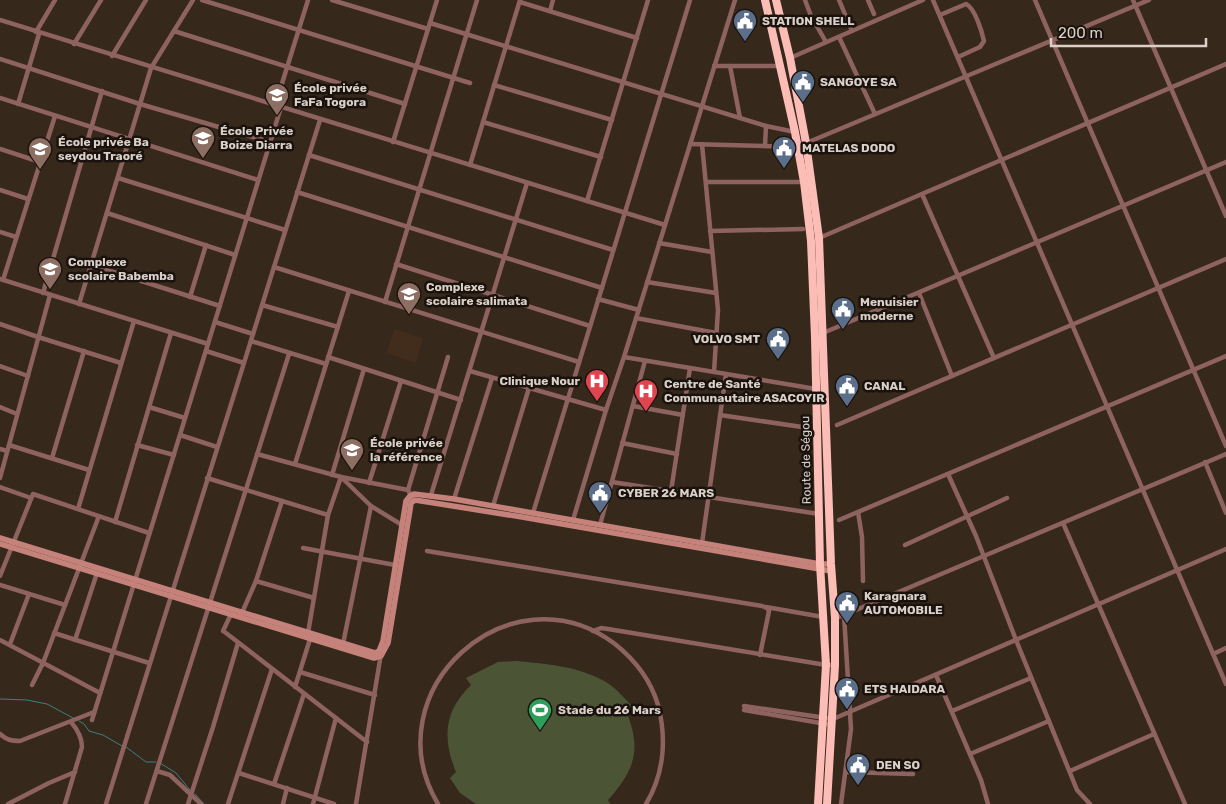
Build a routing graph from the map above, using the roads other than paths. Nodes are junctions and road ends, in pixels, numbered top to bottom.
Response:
1 (56, 0) edge
2 (101, 0) edge
3 (146, 0) edge
4 (193, 0) edge
5 (202, 0) edge
6 (308, 0) edge
7 (332, 0) edge
8 (437, 0) edge
9 (477, 0) edge
10 (553, 0) edge
11 (648, 0) edge
12 (690, 0) edge
13 (735, 0) edge
14 (765, 0) edge
15 (776, 0) edge
16 (805, 0) edge
17 (839, 0) edge
18 (868, 0) edge
19 (923, 0) edge
20 (933, 0) edge
21 (1035, 0) edge
22 (1132, 0) edge
23 (1149, 0) edge
24 (520, 1) edge
25 (1135, 6) junction
26 (550, 11) junction
27 (874, 14) dead end
28 (940, 16) junction
29 (0, 20) edge
30 (430, 23) junction
31 (428, 29) junction
32 (298, 30) junction
33 (174, 31) junction
34 (852, 31) junction
35 (38, 33) junction
36 (467, 34) junction
37 (839, 36) junction
38 (637, 38) junction
39 (1052, 40) junction
40 (826, 42) junction
41 (74, 44) junction
42 (506, 46) junction
43 (112, 56) junction
44 (958, 57) junction
45 (790, 58) junction
46 (0, 59) edge
47 (1226, 64) edge
48 (287, 66) junction
49 (714, 66) junction
50 (730, 66) junction
51 (781, 66) junction
52 (416, 67) junction
53 (29, 68) junction
54 (151, 68) junction
55 (966, 77) junction
56 (453, 78) junction
57 (623, 82) junction
58 (470, 83) dead end
59 (494, 85) junction
60 (1170, 88) junction
61 (102, 91) junction
62 (661, 94) junction
63 (0, 98) edge
64 (18, 104) junction
65 (140, 104) junction
66 (405, 104) junction
67 (275, 106) junction
68 (702, 106) junction
69 (281, 108) junction
70 (875, 114) junction
71 (55, 116) junction
72 (740, 118) junction
73 (320, 120) junction
74 (612, 120) junction
75 (483, 122) junction
76 (1088, 123) junction
77 (766, 126) junction
78 (91, 127) junction
79 (795, 132) junction
80 (129, 139) junction
81 (812, 141) dead end
82 (270, 142) junction
83 (393, 142) junction
84 (690, 144) junction
85 (702, 144) junction
86 (765, 146) junction
87 (798, 147) junction
88 (0, 149) edge
89 (430, 153) junction
90 (309, 155) junction
91 (601, 157) junction
92 (1002, 160) junction
93 (40, 162) junction
94 (1226, 162) edge
95 (470, 165) junction
96 (1206, 170) junction
97 (118, 178) junction
98 (258, 180) junction
99 (706, 182) junction
100 (804, 182) junction
101 (527, 183) junction
102 (419, 189) junction
103 (0, 190) edge
104 (297, 192) junction
105 (922, 194) junction
106 (28, 199) junction
107 (587, 202) junction
108 (1123, 206) junction
109 (107, 213) junction
110 (624, 213) junction
111 (1226, 216) edge
112 (247, 218) junction
113 (516, 220) junction
114 (665, 225) junction
115 (408, 227) junction
116 (803, 229) dead end
117 (285, 230) junction
118 (710, 231) junction
119 (0, 232) edge
120 (16, 237) junction
121 (819, 238) junction
122 (660, 243) junction
123 (1037, 243) junction
124 (206, 245) junction
125 (613, 250) junction
126 (712, 252) junction
127 (235, 255) junction
128 (504, 258) junction
129 (1226, 259) edge
130 (396, 264) junction
131 (91, 265) junction
132 (274, 267) junction
133 (958, 276) junction
134 (1, 280) edge
135 (647, 282) junction
136 (602, 288) junction
137 (1158, 288) junction
138 (349, 291) junction
139 (43, 292) junction
140 (716, 293) junction
141 (919, 293) junction
142 (493, 294) junction
143 (50, 295) junction
144 (190, 296) junction
145 (598, 299) junction
146 (384, 302) junction
147 (79, 304) junction
148 (262, 305) junction
149 (220, 306) junction
150 (638, 310) junction
151 (636, 318) junction
152 (134, 321) junction
153 (215, 322) junction
154 (0, 324) edge
155 (1072, 325) junction
156 (590, 326) junction
157 (338, 327) junction
158 (482, 332) junction
159 (171, 333) junction
160 (716, 333) junction
161 (824, 333) junction
162 (253, 334) junction
163 (38, 337) junction
164 (250, 341) junction
165 (208, 344) junction
166 (84, 351) junction
167 (206, 351) junction
168 (289, 354) junction
169 (1226, 356) edge
170 (328, 357) junction
171 (448, 357) dead end
172 (624, 358) junction
173 (994, 358) junction
174 (645, 361) junction
175 (579, 362) junction
176 (121, 363) junction
177 (244, 363) junction
178 (326, 364) junction
179 (0, 366) edge
180 (690, 368) junction
181 (364, 369) junction
182 (470, 370) junction
183 (1193, 370) junction
184 (714, 372) junction
185 (726, 374) junction
186 (28, 376) junction
187 (952, 376) junction
188 (492, 378) junction
189 (401, 381) junction
190 (529, 388) junction
191 (816, 389) junction
192 (437, 392) junction
193 (568, 399) junction
194 (461, 400) junction
195 (633, 406) junction
196 (1107, 406) junction
197 (0, 407) edge
198 (149, 407) junction
199 (606, 410) junction
200 (18, 414) junction
201 (683, 415) junction
202 (720, 415) junction
203 (185, 418) junction
204 (837, 425) dead end
205 (809, 428) dead end
206 (180, 435) junction
207 (622, 443) junction
208 (9, 445) junction
209 (137, 445) junction
210 (1226, 446) edge
211 (217, 447) junction
212 (0, 449) edge
213 (7, 452) junction
214 (257, 454) junction
215 (677, 454) junction
216 (1226, 454) edge
217 (174, 455) junction
218 (52, 458) junction
219 (1205, 462) junction
220 (295, 464) junction
221 (90, 470) junction
222 (948, 474) junction
223 (332, 475) junction
224 (0, 478) edge
225 (207, 478) junction
226 (341, 478) junction
227 (612, 482) junction
228 (369, 483) junction
229 (0, 487) edge
230 (1143, 489) junction
231 (246, 490) junction
232 (671, 491) junction
233 (411, 495) junction
234 (431, 495) junction
235 (708, 497) junction
236 (31, 498) junction
237 (1007, 498) dead end
238 (454, 499) junction
239 (282, 501) junction
240 (371, 506) junction
241 (494, 506) junction
242 (78, 509) junction
243 (858, 512) junction
244 (532, 513) junction
245 (1226, 513) edge
246 (819, 514) junction
247 (328, 515) junction
248 (99, 516) junction
249 (968, 516) junction
250 (573, 520) junction
251 (839, 520) dead end
252 (115, 522) junction
253 (1062, 523) junction
254 (402, 525) junction
255 (600, 525) junction
256 (149, 533) junction
257 (0, 538) edge
258 (702, 543) junction
259 (0, 544) edge
260 (12, 544) junction
261 (905, 545) dead end
262 (303, 548) dead end
263 (1226, 549) edge
264 (427, 551) dead end
265 (322, 552) junction
266 (983, 556) junction
267 (361, 559) junction
268 (80, 565) junction
269 (395, 565) junction
270 (821, 567) junction
271 (831, 568) junction
272 (1177, 570) junction
273 (98, 573) junction
274 (0, 576) edge
275 (863, 581) dead end
276 (135, 582) junction
277 (256, 582) junction
278 (0, 585) edge
279 (171, 593) junction
280 (29, 594) junction
281 (314, 598) junction
282 (1098, 604) junction
283 (65, 605) junction
284 (209, 605) junction
285 (762, 606) junction
286 (231, 614) junction
287 (241, 615) junction
288 (844, 615) junction
289 (823, 618) junction
290 (835, 618) junction
291 (593, 630) junction
292 (54, 633) junction
293 (310, 635) junction
294 (0, 640) edge
295 (75, 640) junction
296 (1016, 640) junction
297 (238, 643) junction
298 (10, 644) junction
299 (343, 646) junction
300 (1226, 648) edge
301 (113, 652) junction
302 (380, 653) junction
303 (1213, 654) junction
304 (760, 655) junction
305 (43, 663) junction
306 (149, 663) junction
307 (826, 665) junction
308 (835, 665) junction
309 (272, 669) junction
310 (300, 672) junction
311 (936, 675) junction
312 (1031, 678) junction
313 (1226, 684) edge
314 (32, 685) dead end
315 (295, 687) junction
316 (100, 693) junction
317 (304, 694) junction
318 (375, 695) junction
319 (744, 708) dead end
320 (952, 711) junction
321 (94, 712) junction
322 (850, 712) junction
323 (336, 718) junction
324 (92, 720) dead end
325 (73, 721) junction
326 (1049, 721) junction
327 (824, 722) junction
328 (832, 722) junction
329 (0, 734) edge
330 (1154, 734) junction
331 (367, 742) junction
332 (970, 754) junction
333 (157, 769) junction
334 (1070, 771) junction
335 (75, 772) junction
336 (846, 772) junction
337 (239, 773) junction
338 (913, 774) dead end
339 (274, 784) junction
340 (287, 788) junction
341 (191, 794) junction
342 (314, 796) junction
343 (8, 804) edge
344 (65, 804) edge
345 (106, 804) edge
346 (146, 804) edge
347 (188, 804) edge
348 (201, 804) edge
349 (228, 804) edge
350 (283, 804) edge
351 (313, 804) edge
352 (334, 804) edge
353 (356, 804) edge
354 (438, 804) edge
355 (646, 804) edge
356 (818, 804) edge
357 (827, 804) edge
358 (841, 804) edge
359 (988, 804) edge
360 (1090, 804) edge
361 (1185, 804) edge

1 - 35 street
2 - 41 street
3 - 43 street
4 - 33 street
5 - 32 street
6 - 32 street
7 - 31 street
8 - 30 street
9 - 36 street
10 - 26 street
11 - 38 street
12 - 62 street
13 - 49 street
14 - 51 highway, Route de Ségou
15 - 45 highway, Route de Ségou
16 - 40 street
17 - 34 street
18 - 27 street
19 - 34 street
20 - 28 street
21 - 39 street
22 - 25 street
23 - 25 street
24 - 26 street
24 - 42 street
25 - 39 street
25 - 60 street
26 - 38 street
28 - 44 street
28 - 44 street
29 - 35 street
30 - 31 street
30 - 36 street
31 - 52 street
32 - 48 street
32 - 52 street
33 - 48 street
33 - 54 street
34 - 37 street
35 - 41 street
35 - 53 street
36 - 42 street
36 - 56 street
37 - 40 street
37 - 70 street
38 - 57 street
39 - 55 street
39 - 76 street
40 - 45 street
41 - 43 street
42 - 57 street
42 - 59 street
43 - 54 street
44 - 55 street
45 - 121 highway, Route de Ségou
46 - 53 street
47 - 60 street
48 - 66 street
48 - 67 street
49 - 50 street
49 - 68 street
50 - 51 street
50 - 72 street
51 - 79 highway, Route de Ségou
52 - 56 street
52 - 66 street
53 - 61 street
53 - 64 street
54 - 65 street
54 - 67 street
55 - 70 street
55 - 92 street
56 - 58 street
56 - 89 street
57 - 62 street
57 - 74 street
59 - 74 street
59 - 75 street
60 - 76 street
60 - 96 street
61 - 65 street
61 - 78 street
62 - 68 street
62 - 110 street
63 - 64 street
64 - 71 street
65 - 80 street
65 - 82 street
66 - 83 street
67 - 69 street
68 - 72 street
68 - 84 street
69 - 73 street
69 - 82 street
70 - 81 street
71 - 78 street
71 - 93 street
72 - 77 street
73 - 83 street
73 - 90 street
74 - 91 street
75 - 91 street
75 - 95 street
76 - 92 street
76 - 108 street
77 - 79 street
77 - 86 street
78 - 80 street
78 - 139 street
79 - 87 highway, Route de Ségou
80 - 97 street
80 - 98 street
82 - 98 street
83 - 89 street
84 - 85 street
84 - 114 street
85 - 86 street
85 - 99 street
86 - 87 street
87 - 100 highway, Route de Ségou
88 - 93 street
89 - 95 street
89 - 102 street
90 - 102 street
90 - 104 street
91 - 107 street
92 - 105 street
92 - 123 street
93 - 106 street
94 - 96 street
95 - 101 street
96 - 108 street
96 - 111 street
97 - 109 street
97 - 112 street
98 - 112 street
99 - 100 street
99 - 118 street
100 - 191 highway, Route de Ségou
101 - 107 street
101 - 113 street
102 - 113 street
102 - 115 street
103 - 106 street
104 - 115 street
104 - 117 street
105 - 121 street
105 - 133 street
106 - 120 street
107 - 110 street
108 - 123 street
108 - 137 street
109 - 124 street
109 - 131 street
110 - 114 street
110 - 125 street
112 - 117 street
112 - 127 street
113 - 125 street
113 - 128 street
114 - 122 street
115 - 128 street
115 - 130 street
116 - 118 street
117 - 132 street
118 - 126 street
119 - 120 street
120 - 134 street
121 - 161 highway, Route de Ségou
122 - 126 street
122 - 135 street
123 - 133 street
123 - 155 street
124 - 127 street
124 - 144 street
125 - 136 street
126 - 140 street
127 - 149 street
128 - 136 street
128 - 142 street
129 - 137 street
130 - 142 street
130 - 146 street
131 - 144 street
131 - 147 street
132 - 138 street
132 - 148 street
133 - 141 street
133 - 173 street
134 - 139 street
135 - 140 street
135 - 150 street
136 - 145 street
137 - 155 street
137 - 183 street
138 - 146 street
138 - 157 street
139 - 143 street
140 - 160 street
141 - 161 street
141 - 187 street
142 - 156 street
142 - 158 street
143 - 147 street
143 - 163 street
144 - 149 street
145 - 150 street
145 - 156 street
146 - 158 street
147 - 152 street
148 - 157 street
148 - 162 street
149 - 153 street
150 - 151 street
151 - 160 street
151 - 172 street
152 - 159 street
152 - 176 street
153 - 162 street
153 - 165 street
154 - 163 street
155 - 173 street
155 - 196 street
156 - 175 street
157 - 170 street
158 - 175 street
158 - 182 street
159 - 165 street
159 - 198 street
160 - 184 street
161 - 271 highway, Route de Ségou
162 - 164 street
163 - 166 street
163 - 186 street
164 - 168 street
164 - 177 street
165 - 167 street
166 - 176 street
166 - 218 street
167 - 177 street
167 - 203 street
168 - 178 street
168 - 214 street
169 - 183 street
170 - 178 street
170 - 181 street
171 - 192 street
172 - 174 street
172 - 199 street
173 - 187 street
174 - 180 street
174 - 195 street
175 - 193 street
176 - 221 street
177 - 211 street
178 - 220 street
179 - 186 street
180 - 184 street
180 - 201 street
181 - 189 street
181 - 223 street
182 - 188 street
182 - 194 street
183 - 196 street
183 - 210 street
184 - 185 street
185 - 191 street
185 - 202 street
186 - 200 street
187 - 204 street
188 - 190 street
188 - 238 street
189 - 192 street
189 - 228 street
190 - 193 street
190 - 241 street
191 - 246 highway, Route de Ségou
192 - 194 street
192 - 233 street
193 - 199 street
193 - 244 street
194 - 234 street
195 - 201 street
195 - 207 street
196 - 222 street
196 - 230 street
197 - 200 street
198 - 203 street
198 - 209 street
199 - 250 street
200 - 208 street
201 - 215 street
202 - 205 street
202 - 235 street
203 - 206 street
206 - 211 street
206 - 217 street
207 - 215 street
207 - 227 street
208 - 213 street
208 - 218 street
209 - 217 street
209 - 252 street
211 - 225 street
212 - 213 street
213 - 224 street
214 - 220 street
214 - 231 street
215 - 232 street
216 - 219 street
217 - 256 street
218 - 221 street
219 - 230 street
219 - 245 street
220 - 223 street
221 - 242 street
222 - 243 street
222 - 249 street
223 - 226 street
225 - 231 street
225 - 279 street
226 - 228 street
226 - 240 street
226 - 247 street
227 - 232 street
227 - 255 street
228 - 233 street
229 - 236 street
230 - 253 street
230 - 272 street
231 - 239 street
231 - 284 street
232 - 235 street
233 - 234 street
233 - 254 street
233 - 270 street
233 - 302 street
234 - 238 street
235 - 246 street
235 - 258 street
236 - 242 street
236 - 260 street
237 - 249 street
238 - 241 street
239 - 247 street
239 - 277 street
240 - 254 street
240 - 267 street
241 - 244 street
242 - 248 street
243 - 251 street
243 - 275 street
244 - 250 street
246 - 270 highway, Route de Ségou
247 - 265 street
248 - 252 street
248 - 268 street
249 - 261 street
249 - 266 street
250 - 255 street
252 - 256 street
253 - 266 street
253 - 282 street
254 - 269 street
255 - 258 street
256 - 276 street
257 - 260 street
258 - 270 street
259 - 260 street
260 - 268 street
260 - 274 street
262 - 265 street
263 - 272 street
264 - 285 street
265 - 267 street
265 - 281 street
266 - 288 street
266 - 296 street
267 - 269 street
267 - 299 street
268 - 273 street
268 - 276 street
268 - 283 street
269 - 302 street
270 - 271 street
270 - 289 highway, Route de Ségou
271 - 290 highway, Route de Ségou
272 - 282 street
272 - 303 street
273 - 276 street
273 - 295 street
276 - 279 street
276 - 301 street
277 - 281 street
277 - 287 street
278 - 280 street
279 - 284 street
279 - 306 street
280 - 283 street
280 - 298 street
281 - 293 street
282 - 296 street
282 - 330 street
283 - 292 street
284 - 286 street
284 - 287 street
284 - 333 street
285 - 289 street
285 - 304 street
286 - 287 street
286 - 297 street
287 - 293 street
288 - 290 street
288 - 322 street
289 - 307 highway, Route de Ségou
290 - 308 highway, Route de Ségou
291 - 304 street
291 - 354 street
291 - 355 street
292 - 295 street
292 - 305 street
293 - 299 street
293 - 310 street
294 - 298 street
295 - 301 street
296 - 311 street
296 - 312 street
297 - 309 street
297 - 341 street
298 - 305 street
299 - 302 street
300 - 303 street
301 - 306 street
301 - 316 street
302 - 318 street
303 - 313 street
304 - 307 street
305 - 314 street
305 - 316 street
306 - 345 street
307 - 308 street
307 - 327 highway, Route de Ségou
308 - 328 highway, Route de Ségou
309 - 315 street
309 - 337 street
310 - 315 street
310 - 318 street
311 - 320 street
311 - 322 street
312 - 320 street
312 - 326 street
315 - 317 street
316 - 321 street
317 - 323 street
317 - 339 street
318 - 331 street
319 - 327 street
320 - 332 street
321 - 324 street
321 - 325 street
322 - 328 street
322 - 336 street
323 - 331 street
323 - 342 street
325 - 329 street
325 - 335 street
326 - 332 street
326 - 334 street
327 - 328 street
327 - 356 highway, Route de Ségou
328 - 357 highway, Route de Ségou
330 - 334 street
330 - 361 street
331 - 353 street
332 - 359 street
333 - 341 street
333 - 346 street
334 - 360 street
335 - 343 street
335 - 344 street
336 - 338 street
336 - 358 street
337 - 339 street
337 - 349 street
339 - 340 street
340 - 342 street
340 - 350 street
341 - 347 street
341 - 348 street
342 - 351 street
342 - 352 street

